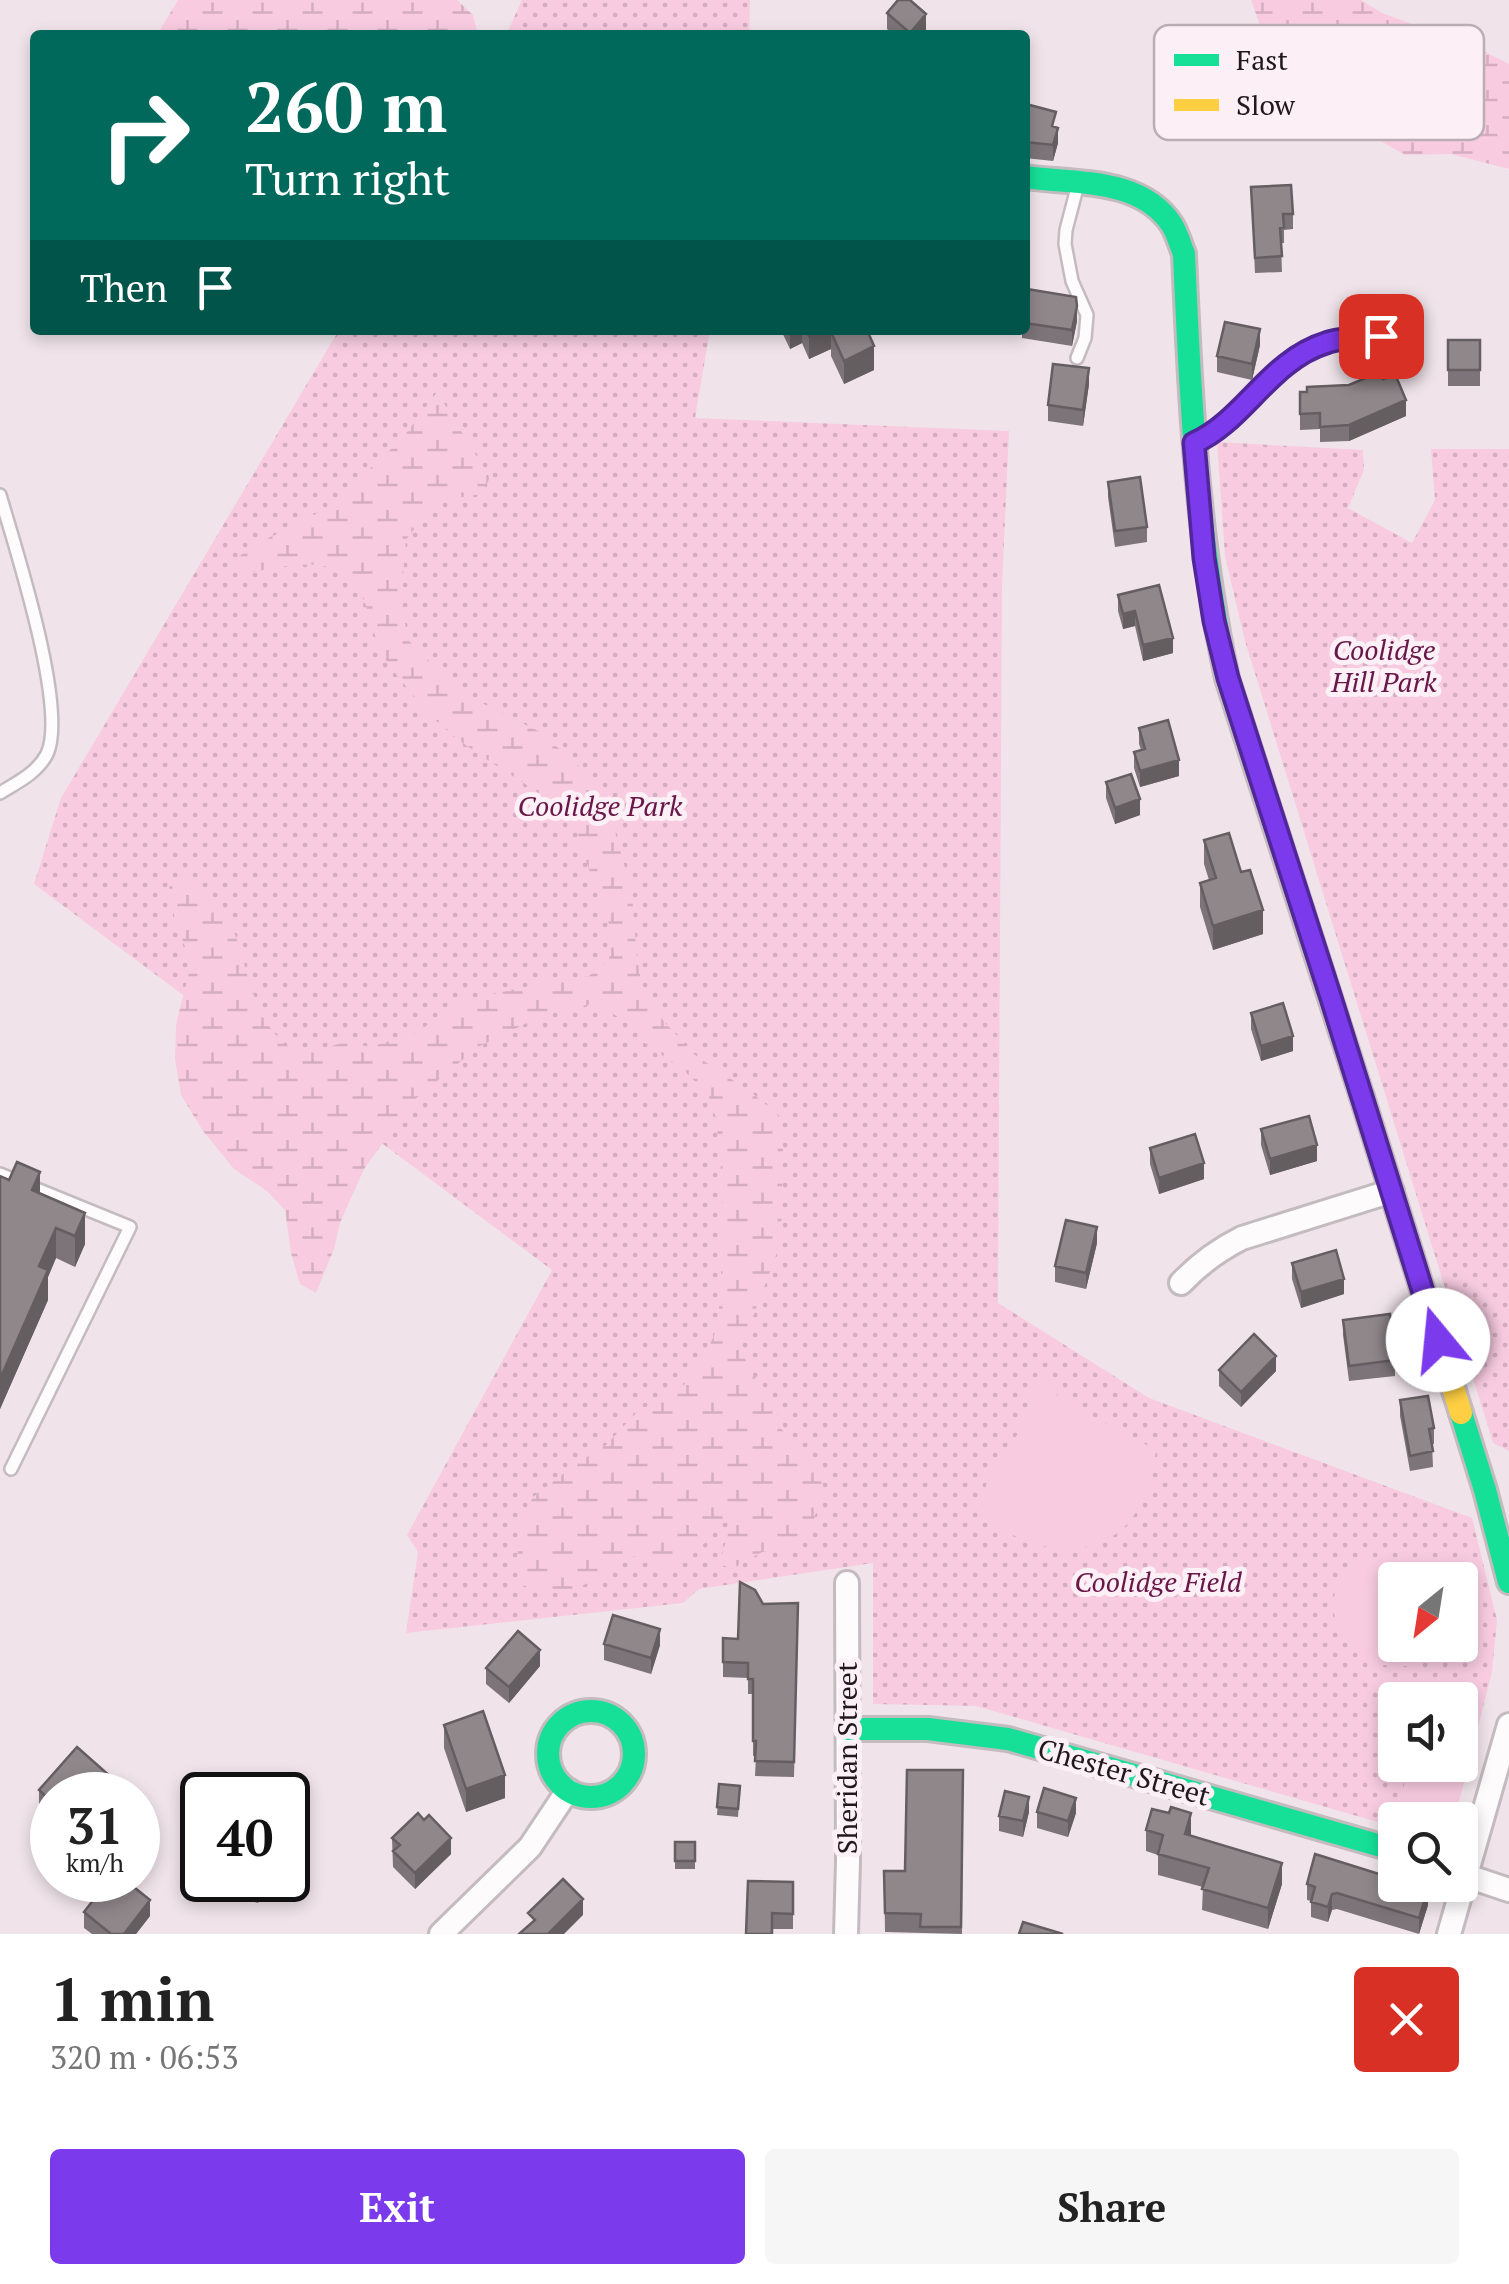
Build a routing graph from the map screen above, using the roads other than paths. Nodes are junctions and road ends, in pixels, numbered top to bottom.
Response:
1 (1030, 178) edge
2 (1078, 184) junction
3 (1401, 334) dead end
4 (1077, 358) dead end
5 (1194, 443) junction
6 (0, 495) edge
7 (0, 793) edge
8 (0, 1174) edge
9 (1392, 1191) junction
10 (1180, 1283) dead end
11 (11, 1469) dead end
12 (1509, 1488) edge
13 (1485, 1490) junction
14 (1509, 1582) edge
15 (847, 1583) dead end
16 (1509, 1725) edge
17 (846, 1729) junction
18 (568, 1790) dead end
19 (1478, 1829) edge
20 (1378, 1845) edge
21 (1478, 1877) edge
22 (1509, 1890) edge
23 (1457, 1902) edge
24 (441, 1934) edge
25 (846, 1934) edge
26 (1449, 1934) edge

1 - 2 street
2 - 4 lane
2 - 5 street
3 - 5 lane
5 - 9 street
6 - 7 lane
8 - 11 lane
9 - 10 street
9 - 13 street
12 - 13 street
13 - 14 street
15 - 17 street, Sheridan Street
16 - 19 street
17 - 20 street, Chester Street
17 - 25 street, Sheridan Street
18 - 24 street
21 - 22 street
23 - 26 street

